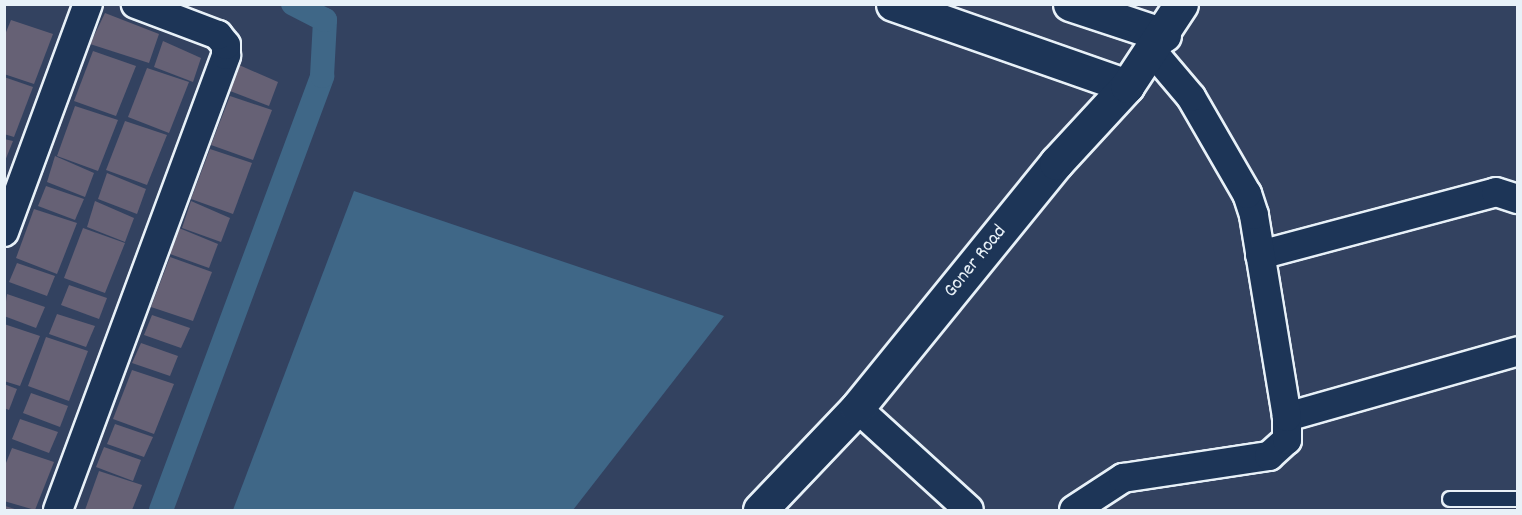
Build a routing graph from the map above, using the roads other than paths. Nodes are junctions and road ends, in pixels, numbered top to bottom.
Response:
1 (88, 4) edge
2 (136, 4) edge
3 (893, 4) edge
4 (1070, 4) edge
5 (1181, 4) edge
6 (1159, 44) junction
7 (1127, 86) junction
8 (1518, 199) edge
9 (4, 232) edge
10 (1260, 255) junction
11 (1518, 351) edge
12 (857, 408) junction
13 (1287, 417) junction
14 (1450, 499) dead end
15 (1518, 499) edge
16 (58, 510) edge
17 (760, 510) edge
18 (969, 510) edge
19 (1074, 510) edge

1 - 9 street
2 - 16 street
3 - 7 street
4 - 6 street
5 - 6 street, Goner Road
6 - 7 street, Goner Road
6 - 10 street
7 - 12 street, Goner Road
8 - 10 street
10 - 13 street
11 - 13 street
12 - 17 street, Goner Road
12 - 18 street
13 - 19 street
14 - 15 lane

